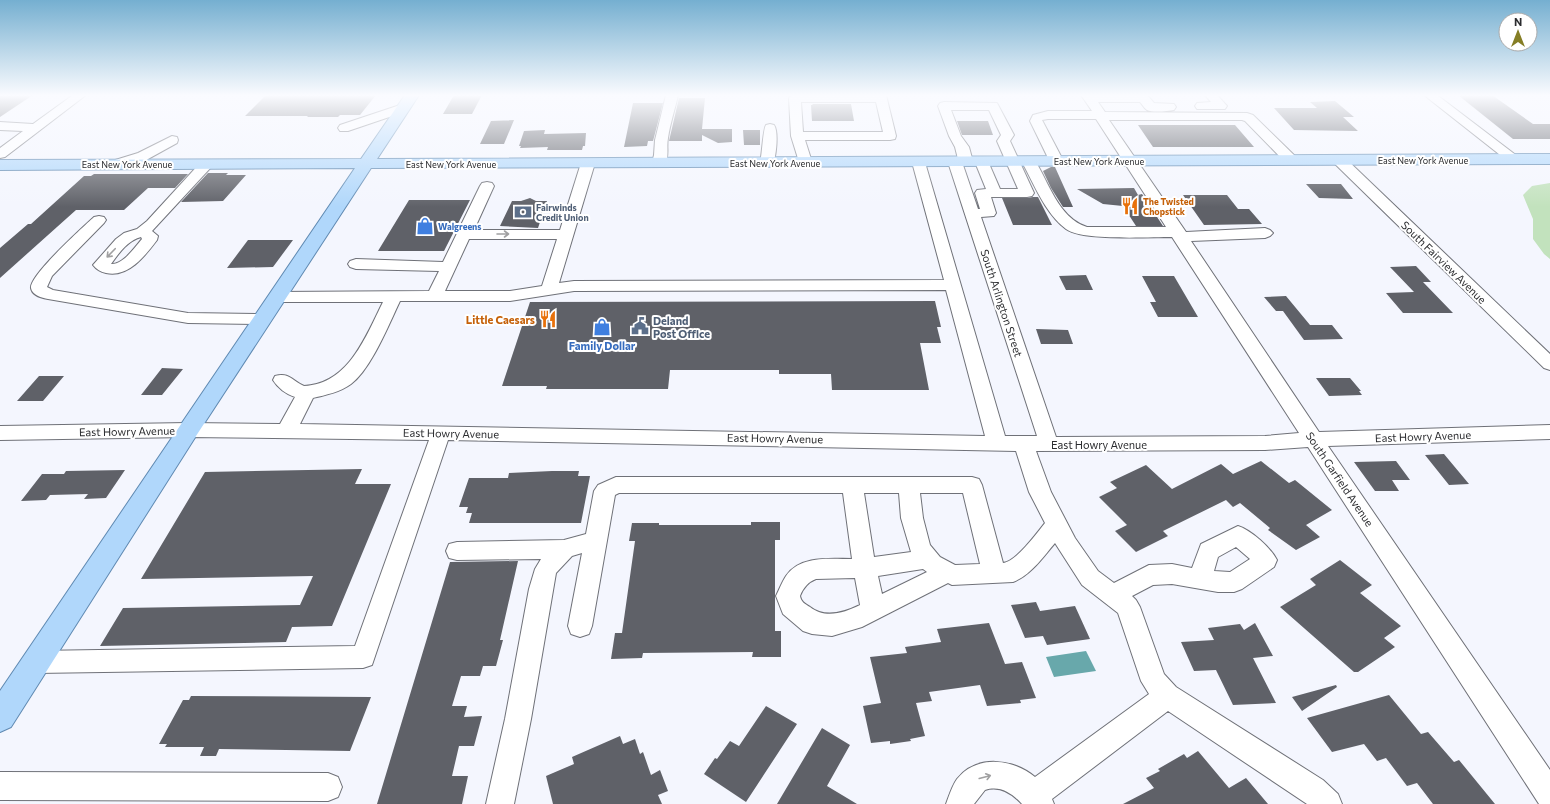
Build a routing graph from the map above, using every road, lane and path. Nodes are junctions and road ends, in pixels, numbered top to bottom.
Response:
1 (30, 133) edge
2 (387, 133) edge
3 (655, 133) edge
4 (663, 133) edge
5 (770, 133) edge
6 (797, 133) edge
7 (889, 133) edge
8 (954, 133) edge
9 (1007, 133) edge
10 (1042, 133) edge
11 (1113, 133) edge
12 (1264, 133) edge
13 (1479, 133) edge
14 (797, 136) junction
15 (0, 154) edge
16 (1514, 159) junction
17 (1550, 159) edge
18 (1291, 160) junction
19 (1339, 160) junction
20 (1132, 161) junction
21 (805, 162) junction
22 (919, 162) junction
23 (960, 162) junction
24 (982, 162) junction
25 (1018, 162) junction
26 (1057, 162) junction
27 (588, 163) junction
28 (653, 163) junction
29 (767, 163) junction
30 (117, 164) junction
31 (174, 164) junction
32 (207, 164) junction
33 (366, 164) junction
34 (0, 165) edge
35 (487, 186) dead end
36 (995, 193) junction
37 (972, 213) junction
38 (99, 220) dead end
39 (467, 230) junction
40 (142, 232) dead end
41 (1265, 233) dead end
42 (565, 234) junction
43 (1180, 234) junction
44 (356, 264) dead end
45 (399, 264) junction
46 (449, 267) junction
47 (954, 285) junction
48 (549, 290) junction
49 (435, 296) junction
50 (277, 297) junction
51 (394, 297) junction
52 (262, 319) junction
53 (1550, 364) edge
54 (282, 380) dead end
55 (306, 394) junction
56 (188, 430) junction
57 (286, 432) junction
58 (1550, 432) edge
59 (0, 433) edge
60 (441, 433) junction
61 (1313, 439) junction
62 (997, 442) junction
63 (1023, 443) junction
64 (1049, 444) junction
65 (853, 485) junction
66 (909, 485) junction
67 (1057, 525) junction
68 (595, 540) junction
69 (564, 549) junction
70 (457, 551) dead end
71 (928, 559) junction
72 (864, 568) junction
73 (947, 573) junction
74 (994, 573) junction
75 (1200, 579) dead end
76 (1114, 596) junction
77 (873, 610) junction
78 (580, 626) dead end
79 (36, 662) junction
80 (1167, 696) junction
81 (0, 717) edge
82 (0, 786) edge
83 (328, 787) dead end
84 (1550, 795) edge
85 (1037, 799) edge
86 (500, 804) edge
87 (960, 804) edge
88 (1328, 804) edge

1 - 15 street
2 - 33 main road
3 - 28 street
4 - 28 street
5 - 29 street
6 - 14 street
7 - 14 street
8 - 23 street, South Arlington Street
9 - 25 street, South Arlington Street
10 - 26 street
11 - 20 street, South Garfield Avenue
12 - 18 street
13 - 16 street
14 - 21 street
16 - 17 main road, East New York Avenue
16 - 19 main road, East New York Avenue
18 - 19 main road, East New York Avenue
18 - 20 main road, East New York Avenue
19 - 53 street, South Fairview Avenue
20 - 26 main road, East New York Avenue
20 - 43 street, South Garfield Avenue
21 - 22 main road, East New York Avenue
21 - 29 main road, East New York Avenue
22 - 23 main road, East New York Avenue
22 - 47 street
23 - 24 main road, East New York Avenue
23 - 37 street, South Arlington Street
24 - 25 main road, East New York Avenue
24 - 36 street
25 - 26 main road, East New York Avenue
25 - 36 street
25 - 43 street
27 - 28 main road, East New York Avenue
27 - 33 main road, East New York Avenue
27 - 42 street
28 - 29 main road, East New York Avenue
30 - 31 main road, East New York Avenue
30 - 31 street
30 - 34 main road, East New York Avenue
31 - 32 main road, East New York Avenue
32 - 33 main road, East New York Avenue
32 - 40 street
33 - 50 main road
35 - 39 street
36 - 37 street
37 - 64 street, South Arlington Street
38 - 52 street
39 -> 42 street
39 - 45 street
39 - 46 street
41 - 43 street
42 - 48 street
43 - 61 street, South Garfield Avenue
44 - 45 street
45 - 46 street
46 - 49 street
47 - 48 street
47 - 62 street
48 - 49 street
49 - 51 street
50 - 51 street
50 - 52 main road
51 - 55 street
52 - 56 main road
54 - 55 street
55 - 57 street
56 - 57 street, East Howry Avenue
56 - 59 street, East Howry Avenue
56 - 79 main road
57 - 60 street, East Howry Avenue
58 - 61 street, East Howry Avenue
60 - 62 street, East Howry Avenue
60 - 79 street
61 - 64 street, East Howry Avenue
61 - 84 street, South Garfield Avenue
62 - 63 street, East Howry Avenue
63 - 64 street, East Howry Avenue
63 - 67 street
65 - 66 street
65 - 68 street
65 - 72 street
66 - 71 street
66 - 74 street
67 - 74 street
67 - 76 street
68 - 69 street
68 - 78 street
69 - 70 street
69 - 86 street
71 - 72 street
71 - 73 street
72 - 77 street
72 - 77 street
73 - 74 street
73 - 77 street
75 - 76 street
76 - 80 street
79 - 81 main road
80 - 85 street
80 - 88 street
82 - 83 street
87 -> 85 street

